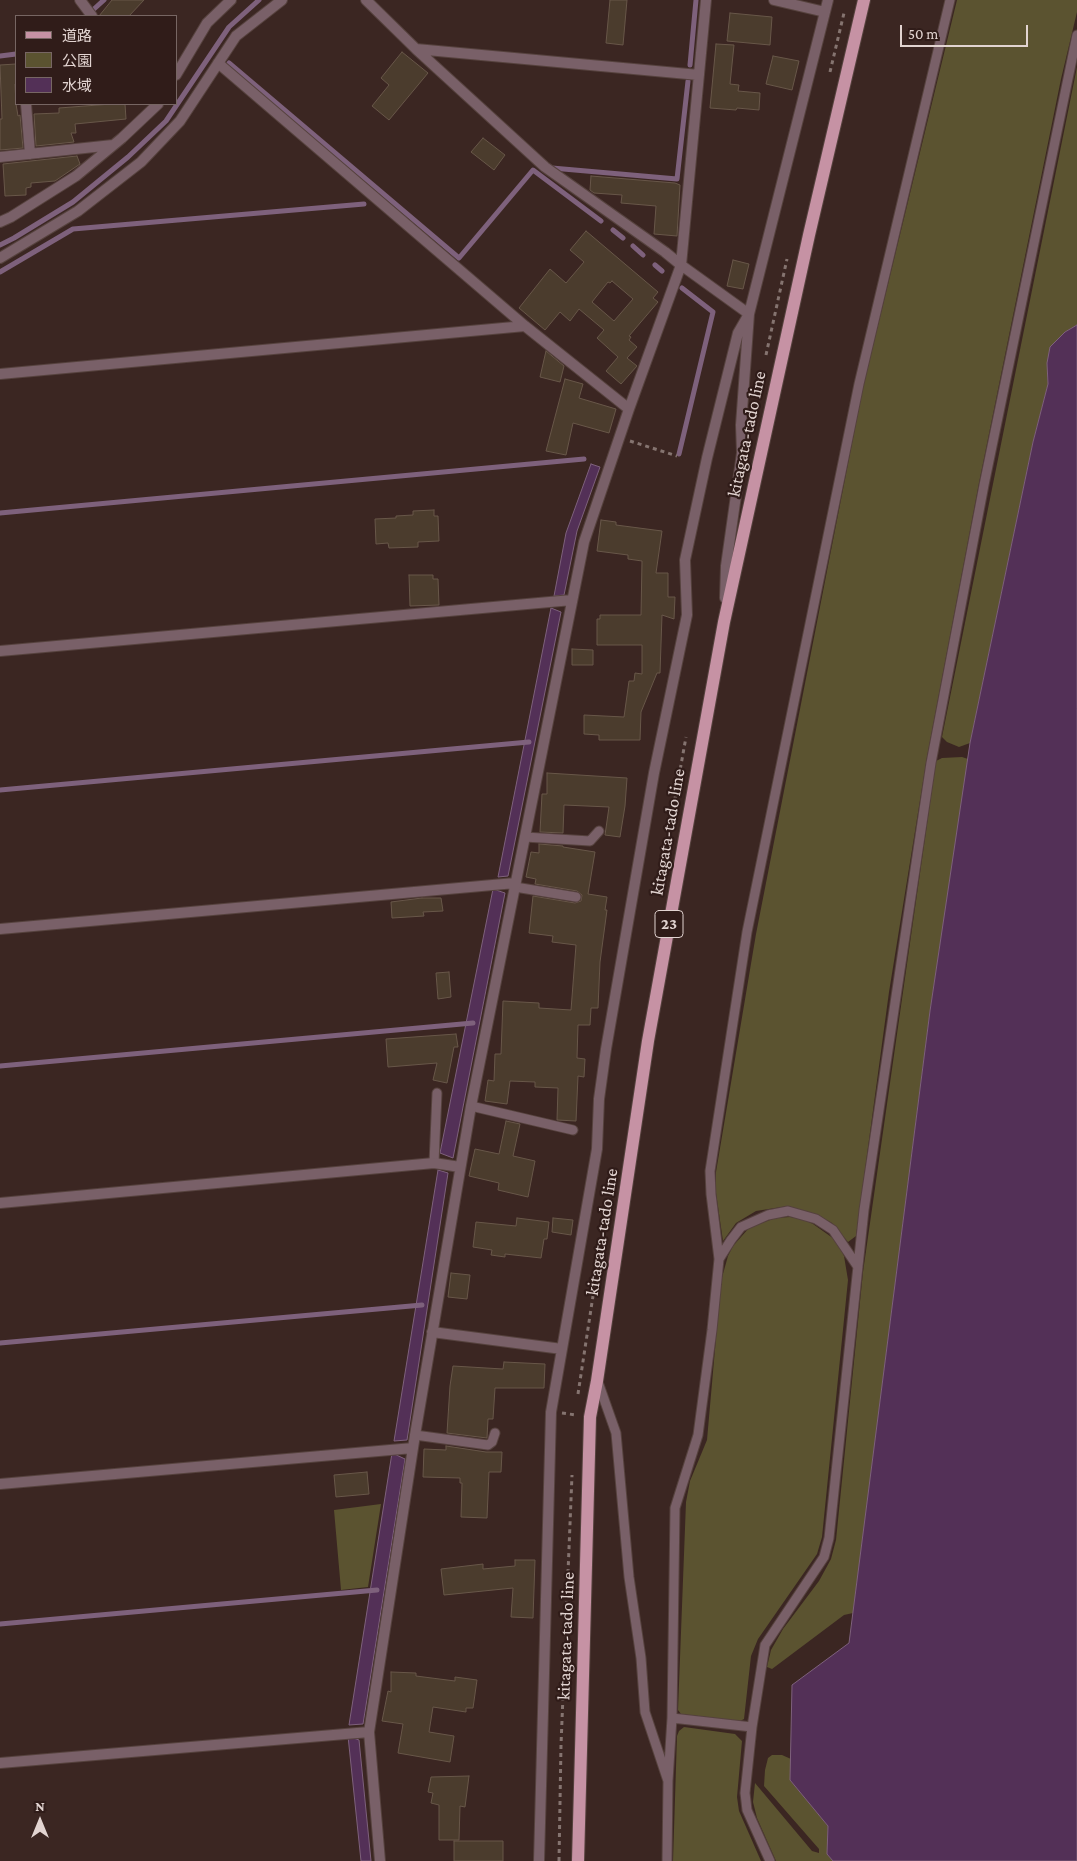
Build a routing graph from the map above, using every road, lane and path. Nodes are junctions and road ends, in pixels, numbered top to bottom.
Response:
1 (80, 0) edge
2 (231, 0) edge
3 (282, 0) edge
4 (366, 0) edge
5 (706, 0) edge
6 (774, 0) edge
7 (828, 0) edge
8 (864, 0) edge
9 (950, 0) edge
10 (825, 12) junction
11 (91, 15) edge
12 (1077, 35) edge
13 (416, 49) junction
14 (218, 64) junction
15 (178, 72) edge
16 (699, 75) junction
17 (26, 105) edge
18 (157, 105) edge
19 (113, 145) junction
20 (30, 154) junction
21 (0, 157) edge
22 (0, 222) edge
23 (0, 258) edge
24 (681, 265) junction
25 (749, 314) junction
26 (526, 326) junction
27 (0, 374) edge
28 (629, 409) junction
29 (619, 438) junction
30 (677, 456) dead end
31 (572, 600) junction
32 (724, 622) junction
33 (0, 651) edge
34 (599, 831) dead end
35 (524, 837) junction
36 (515, 885) junction
37 (576, 896) dead end
38 (0, 930) edge
39 (436, 1094) dead end
40 (471, 1106) junction
41 (573, 1130) dead end
42 (434, 1163) junction
43 (460, 1167) junction
44 (0, 1203) edge
45 (719, 1259) junction
46 (858, 1267) junction
47 (432, 1332) junction
48 (562, 1350) junction
49 (597, 1381) junction
50 (552, 1412) junction
51 (590, 1417) junction
52 (495, 1434) dead end
53 (415, 1435) junction
54 (413, 1448) junction
55 (0, 1484) edge
56 (672, 1718) junction
57 (752, 1726) junction
58 (369, 1732) junction
59 (0, 1764) edge
60 (668, 1781) junction
61 (380, 1861) edge
62 (539, 1861) edge
63 (578, 1861) edge
64 (667, 1861) edge
65 (770, 1861) edge

1 - 11 street
2 - 15 street
3 - 14 street
4 - 13 street
5 - 16 street
6 - 10 street
7 - 10 street
8 - 32 main road, kitagata-tado line / 23
9 - 45 lane
10 - 25 street
12 - 46 lane
13 - 16 street
13 - 24 street
14 - 23 street
14 - 26 street
16 - 24 street
17 - 20 street
18 - 19 street
19 - 20 street
19 - 22 street
20 - 21 street
24 - 25 street
24 - 28 street
25 - 32 street
25 - 48 street
26 - 27 street
26 - 28 street
28 - 29 street
29 - 30 path
29 - 31 street
31 - 33 street
31 - 35 street
32 - 49 main road, kitagata-tado line / 23
34 - 35 lane
35 - 36 street
36 - 37 lane
36 - 38 street
36 - 40 street
39 - 42 lane
40 - 41 lane
40 - 43 street
42 - 43 street
42 - 44 street
43 - 47 street
45 - 46 lane
45 - 56 lane
46 - 57 lane
47 - 48 street
47 - 53 street
48 - 50 street
49 - 51 main road, kitagata-tado line / 23
49 - 60 lane
50 - 51 path
50 - 62 street
51 - 63 main road, kitagata-tado line / 23
52 - 53 lane
53 - 54 street
54 - 55 street
54 - 58 street
56 - 57 lane
56 - 60 lane
57 - 65 lane
58 - 59 street
58 - 61 street
60 - 64 lane

